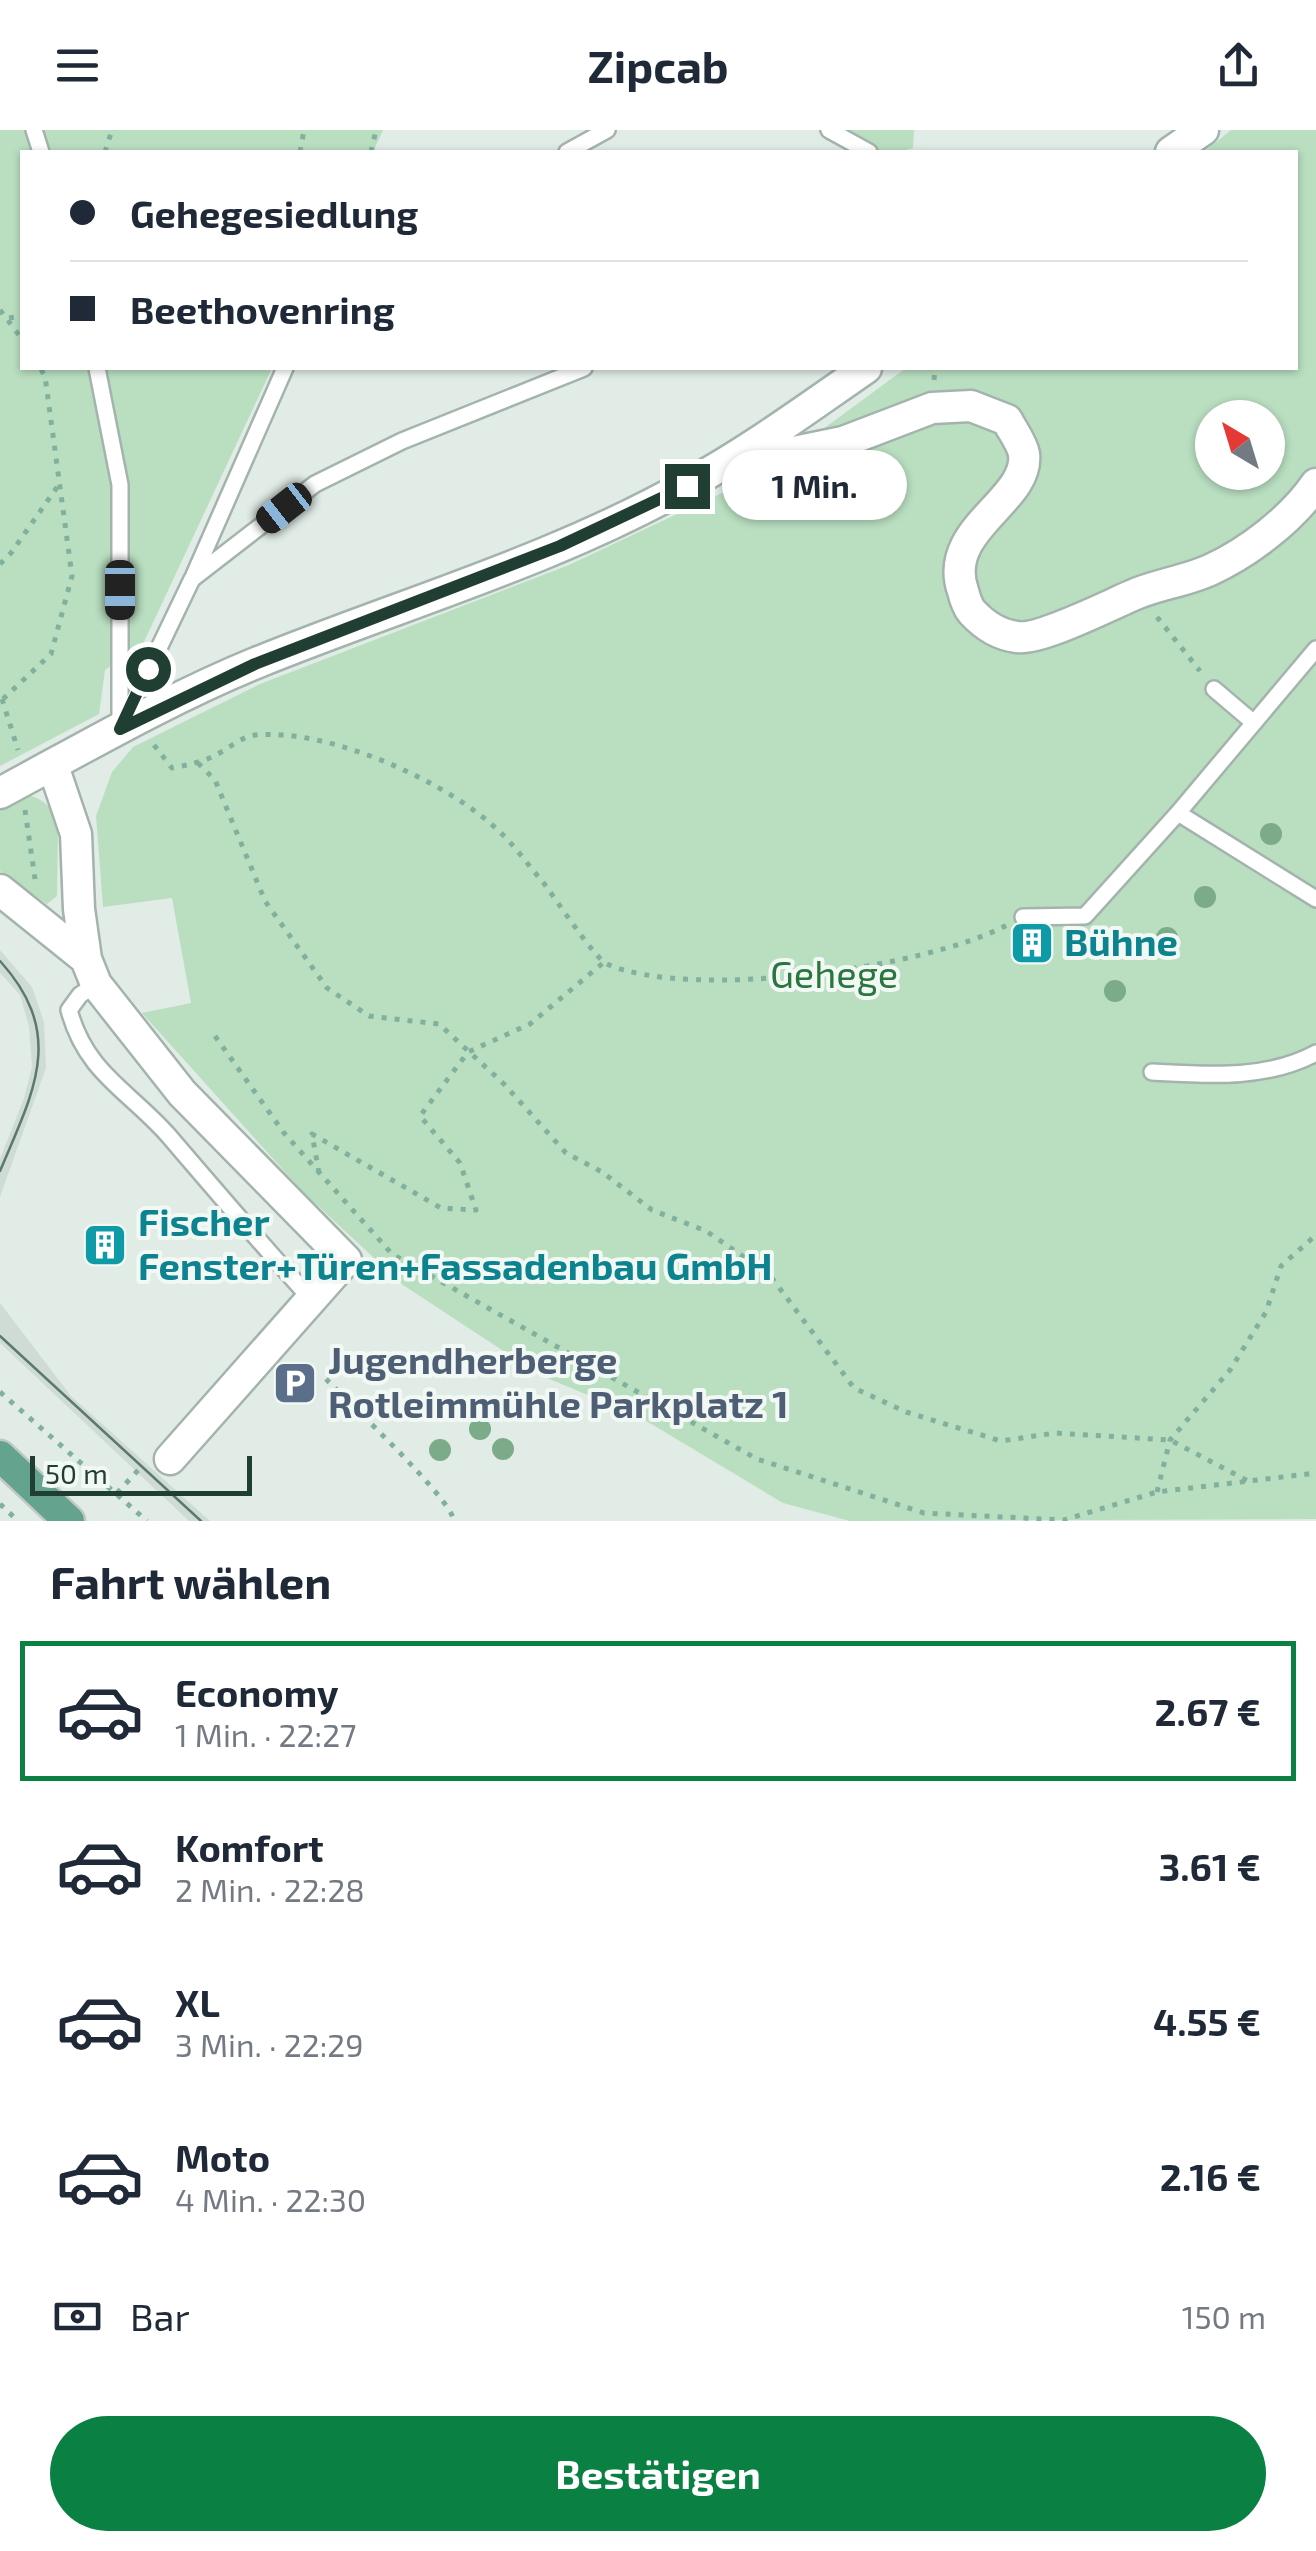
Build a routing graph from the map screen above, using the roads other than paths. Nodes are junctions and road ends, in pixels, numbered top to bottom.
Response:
1 (607, 130) edge
2 (830, 130) edge
3 (1203, 130) edge
4 (571, 150) edge
5 (865, 150) edge
6 (1174, 150) edge
7 (97, 370) edge
8 (283, 370) edge
9 (579, 370) edge
10 (863, 370) edge
11 (754, 445) junction
12 (1316, 484) edge
13 (192, 579) junction
14 (1316, 649) edge
15 (1214, 689) road end
16 (1254, 723) junction
17 (120, 729) junction
18 (53, 766) junction
19 (0, 793) edge
20 (1178, 813) junction
21 (0, 890) edge
22 (1316, 898) edge
23 (1022, 916) road end
24 (91, 971) junction
25 (1316, 1053) edge
26 (1152, 1072) dead end
27 (310, 1299) junction
28 (0, 1456) edge
29 (170, 1459) dead end
30 (55, 1512) edge

1 - 4 lane
2 - 5 lane
3 - 6 street
7 - 17 lane
8 - 13 lane
9 - 13 lane
10 - 11 street
11 - 12 street
11 - 17 street
13 - 17 lane
14 - 16 lane
15 - 16 lane
16 - 20 lane
17 - 18 street
18 - 19 street
18 - 24 street
20 - 22 lane
20 - 23 lane
21 - 24 street
24 - 27 lane
24 - 27 street
25 - 26 lane
27 - 29 street
28 - 30 main road

